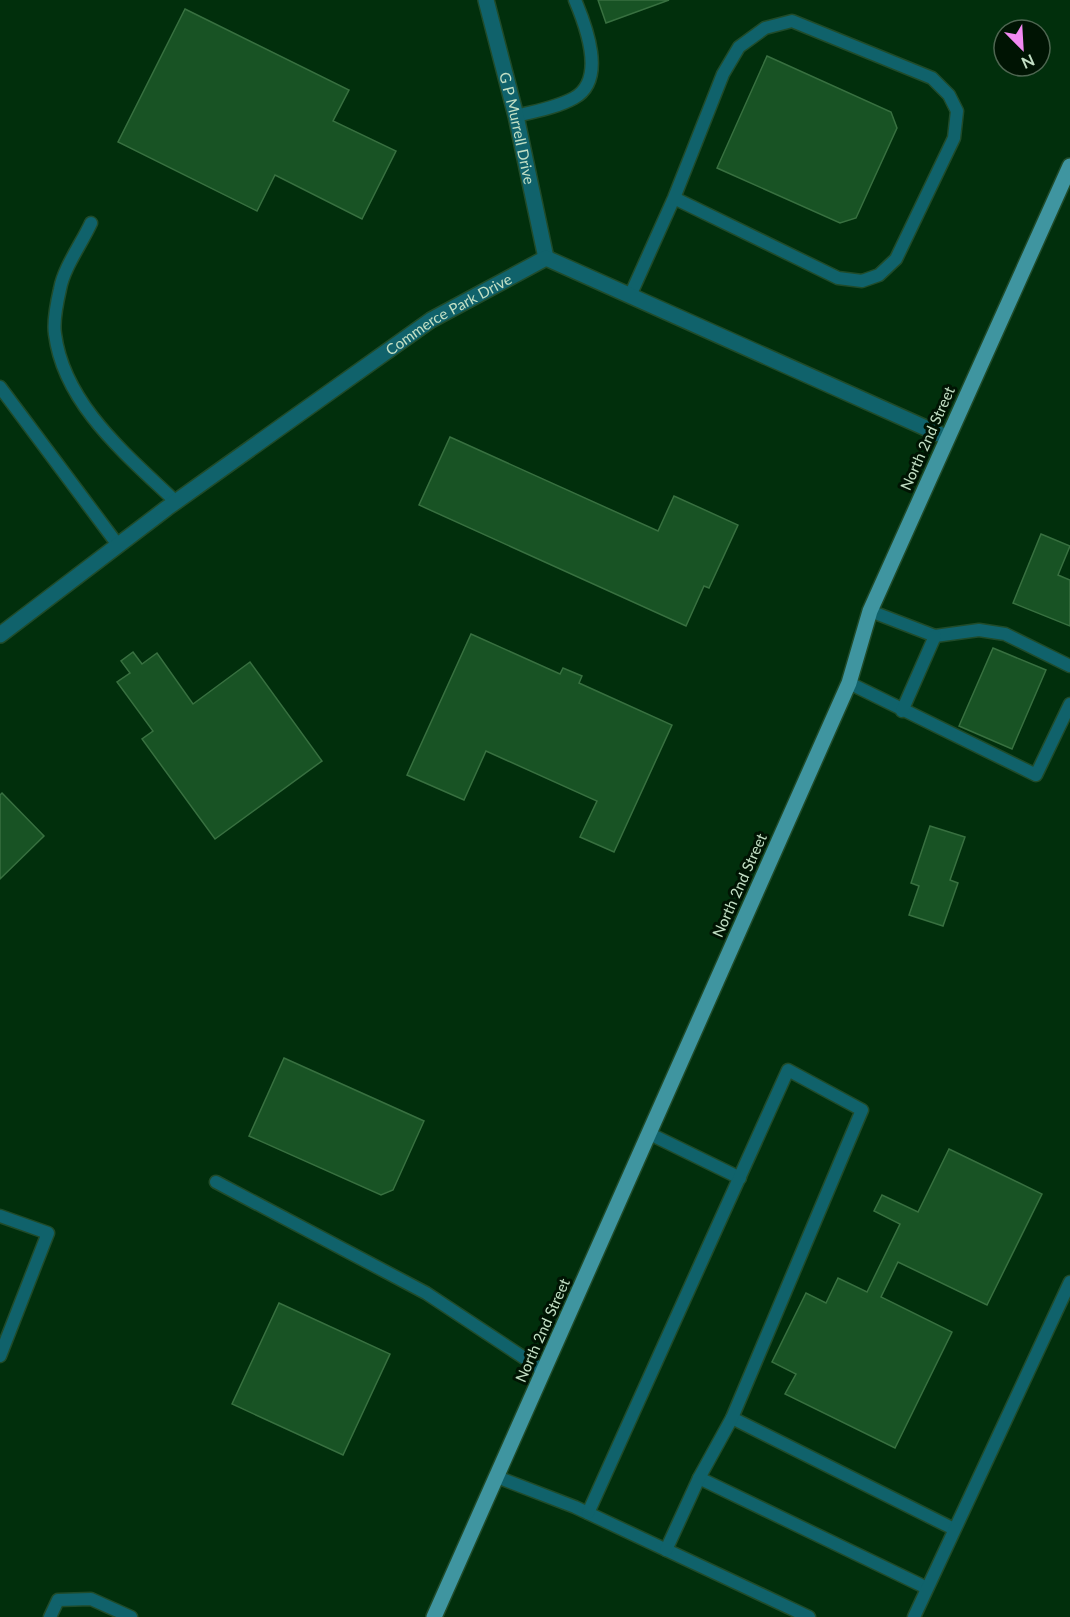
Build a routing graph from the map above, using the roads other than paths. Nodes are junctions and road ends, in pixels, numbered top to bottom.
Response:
1 (486, 0) edge
2 (575, 0) edge
3 (516, 116) junction
4 (1070, 166) edge
5 (674, 198) junction
6 (92, 223) dead end
7 (546, 258) junction
8 (630, 296) junction
9 (0, 387) edge
10 (946, 437) junction
11 (176, 502) junction
12 (118, 545) junction
13 (870, 611) junction
14 (0, 635) edge
15 (935, 636) junction
16 (1070, 666) edge
17 (849, 683) junction
18 (1070, 704) edge
19 (902, 711) junction
20 (648, 1133) junction
21 (740, 1178) junction
22 (216, 1182) dead end
23 (0, 1216) edge
24 (1070, 1282) edge
25 (0, 1356) edge
26 (544, 1371) junction
27 (732, 1418) junction
28 (497, 1477) junction
29 (699, 1478) junction
30 (588, 1513) junction
31 (954, 1529) junction
32 (666, 1550) junction
33 (927, 1588) junction
34 (50, 1617) edge
35 (131, 1617) edge
36 (434, 1617) edge
37 (809, 1617) edge
38 (914, 1617) edge

1 - 3 street, G P Murrell Drive
2 - 3 lane
3 - 7 street, G P Murrell Drive
4 - 10 main road, North 2nd Street
5 - 5 lane
5 - 8 lane
6 - 11 lane
7 - 8 street
7 - 11 street, Commerce Park Drive
8 - 10 street
9 - 12 lane
10 - 13 main road, North 2nd Street
11 - 12 street, Commerce Park Drive
12 - 14 street, Commerce Park Drive
13 - 15 lane
13 - 17 main road, North 2nd Street
15 - 16 lane
15 - 19 lane
17 - 19 lane
17 - 20 main road, North 2nd Street
18 - 19 lane
20 - 21 lane
20 - 26 main road, North 2nd Street
21 - 27 lane
21 - 30 lane
22 - 26 lane
23 - 25 lane
24 - 31 lane
26 - 28 main road, North 2nd Street
27 - 29 lane
27 - 31 lane
28 - 30 lane
28 - 36 main road, North 2nd Street
29 - 32 lane
29 - 33 lane
30 - 32 lane
31 - 33 lane
32 - 37 lane
33 - 38 lane
34 - 35 lane

